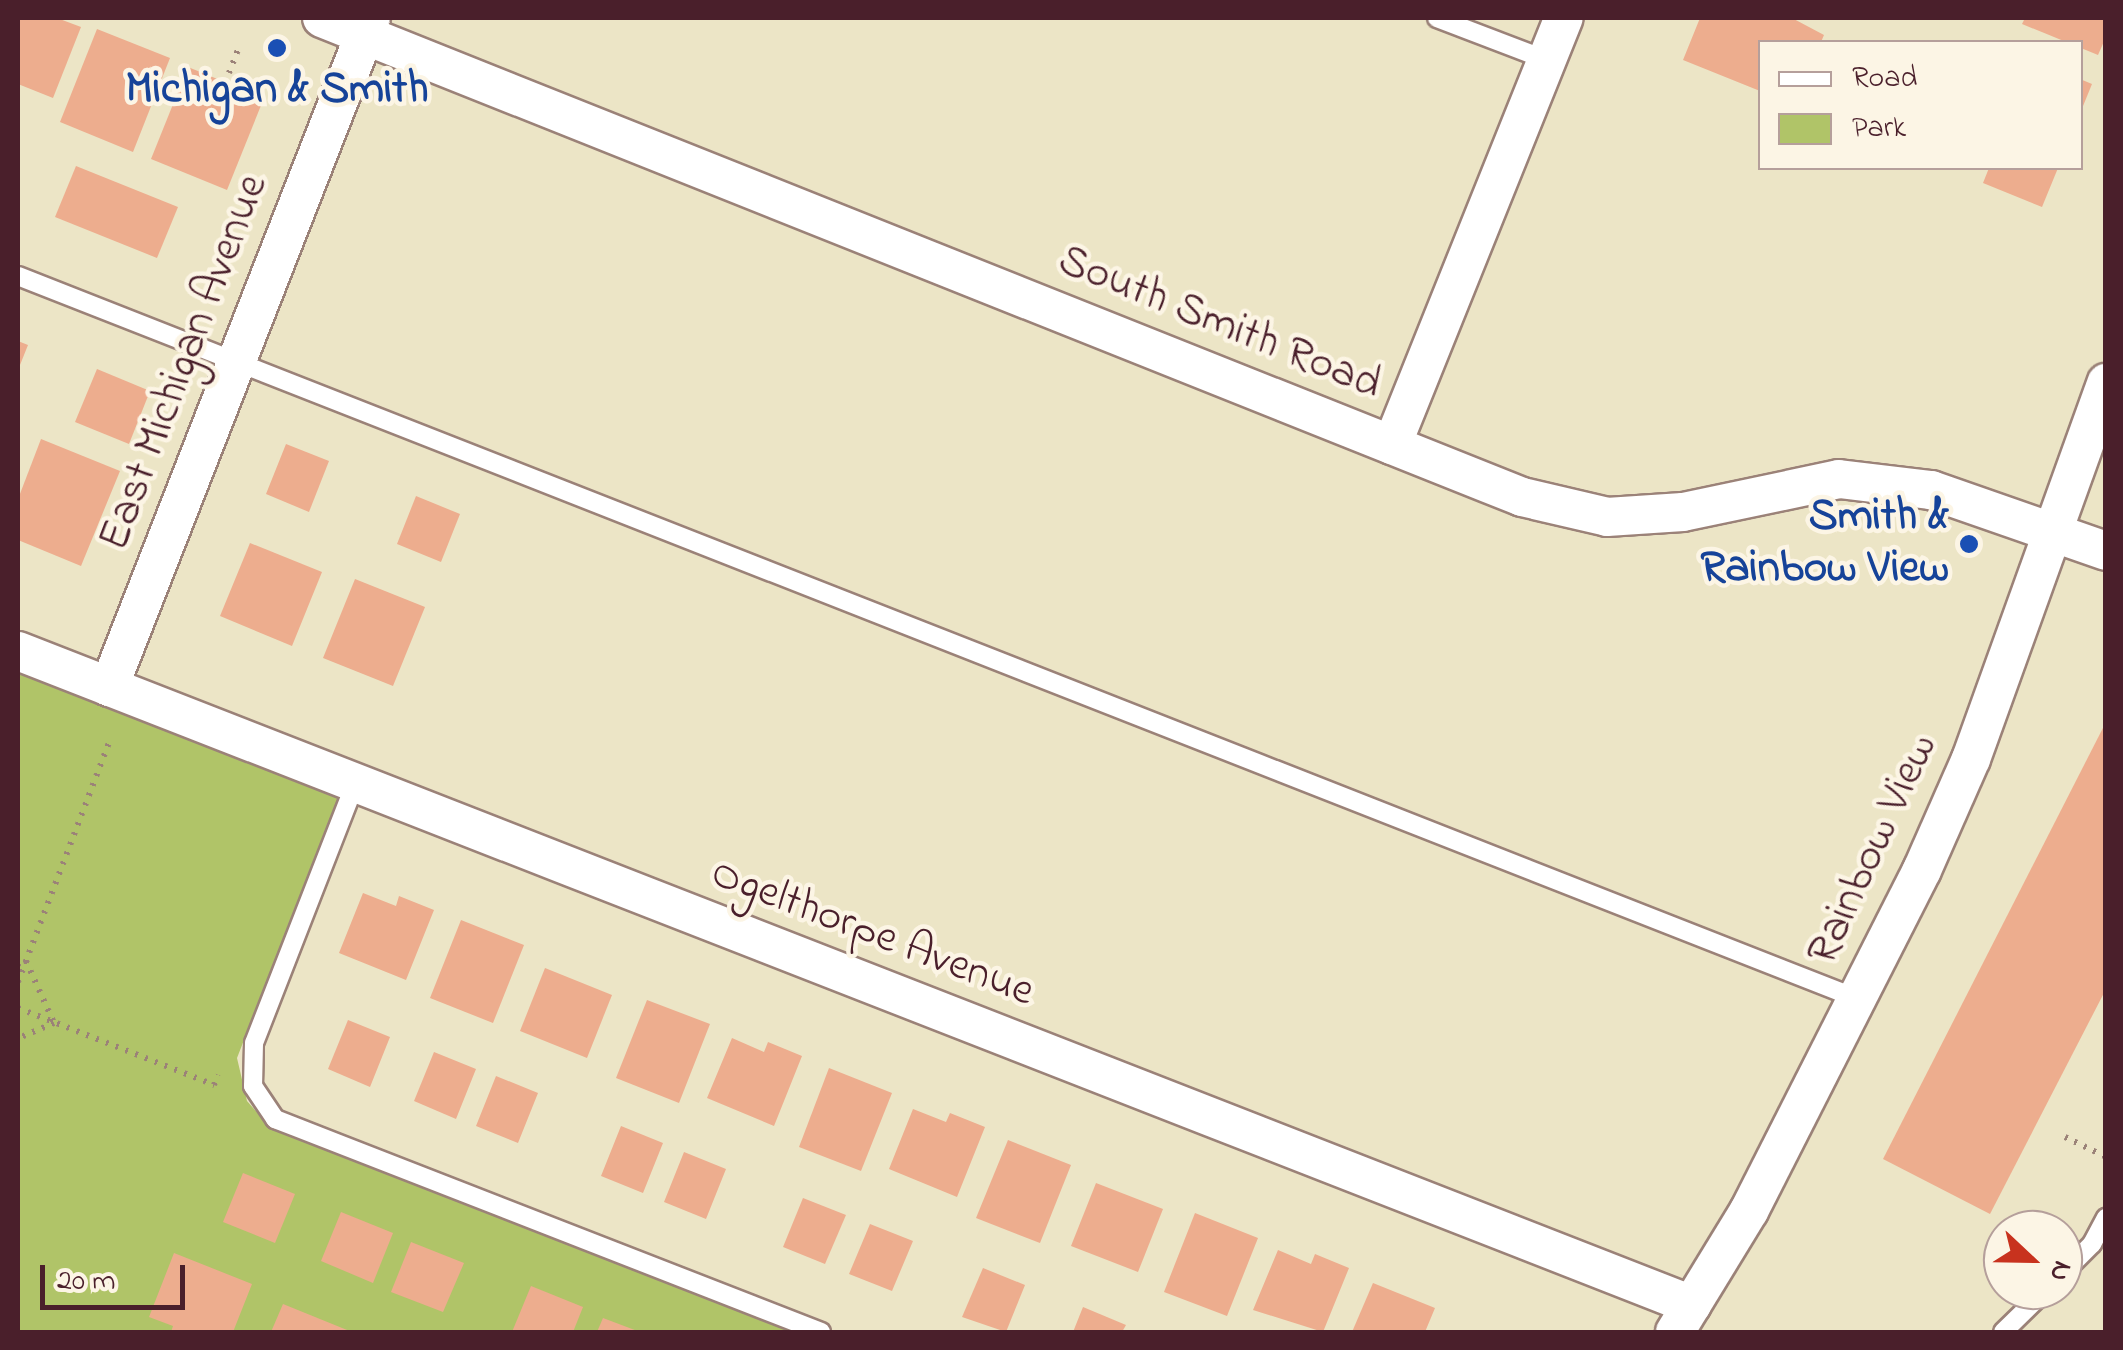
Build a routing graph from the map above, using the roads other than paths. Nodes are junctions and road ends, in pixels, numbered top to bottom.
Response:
1 (322, 18) edge
2 (1437, 18) edge
3 (1564, 18) edge
4 (368, 26) edge
5 (1547, 60) junction
6 (18, 276) edge
7 (236, 361) junction
8 (2106, 383) edge
9 (1392, 445) junction
10 (2052, 530) junction
11 (2106, 551) edge
12 (18, 651) edge
13 (110, 687) junction
14 (355, 784) junction
15 (1859, 999) junction
16 (2106, 1218) edge
17 (2083, 1253) edge
18 (2026, 1310) edge
19 (1683, 1319) edge
20 (821, 1332) edge
21 (2003, 1332) edge

1 - 4 street, South Smith Road
2 - 5 lane
3 - 5 street
4 - 7 street, East Michigan Avenue
4 - 9 street, South Smith Road
5 - 9 street
6 - 7 lane
7 - 13 street, East Michigan Avenue
7 - 15 lane
8 - 10 street, Rainbow View
9 - 10 street, South Smith Road
10 - 11 street, South Smith Road
10 - 15 street, Rainbow View
12 - 13 street, Ogelthorpe Avenue
13 - 14 street, Ogelthorpe Avenue
14 - 19 street, Ogelthorpe Avenue
14 - 20 lane
15 - 19 street, Rainbow View
16 - 17 lane
18 - 21 lane

